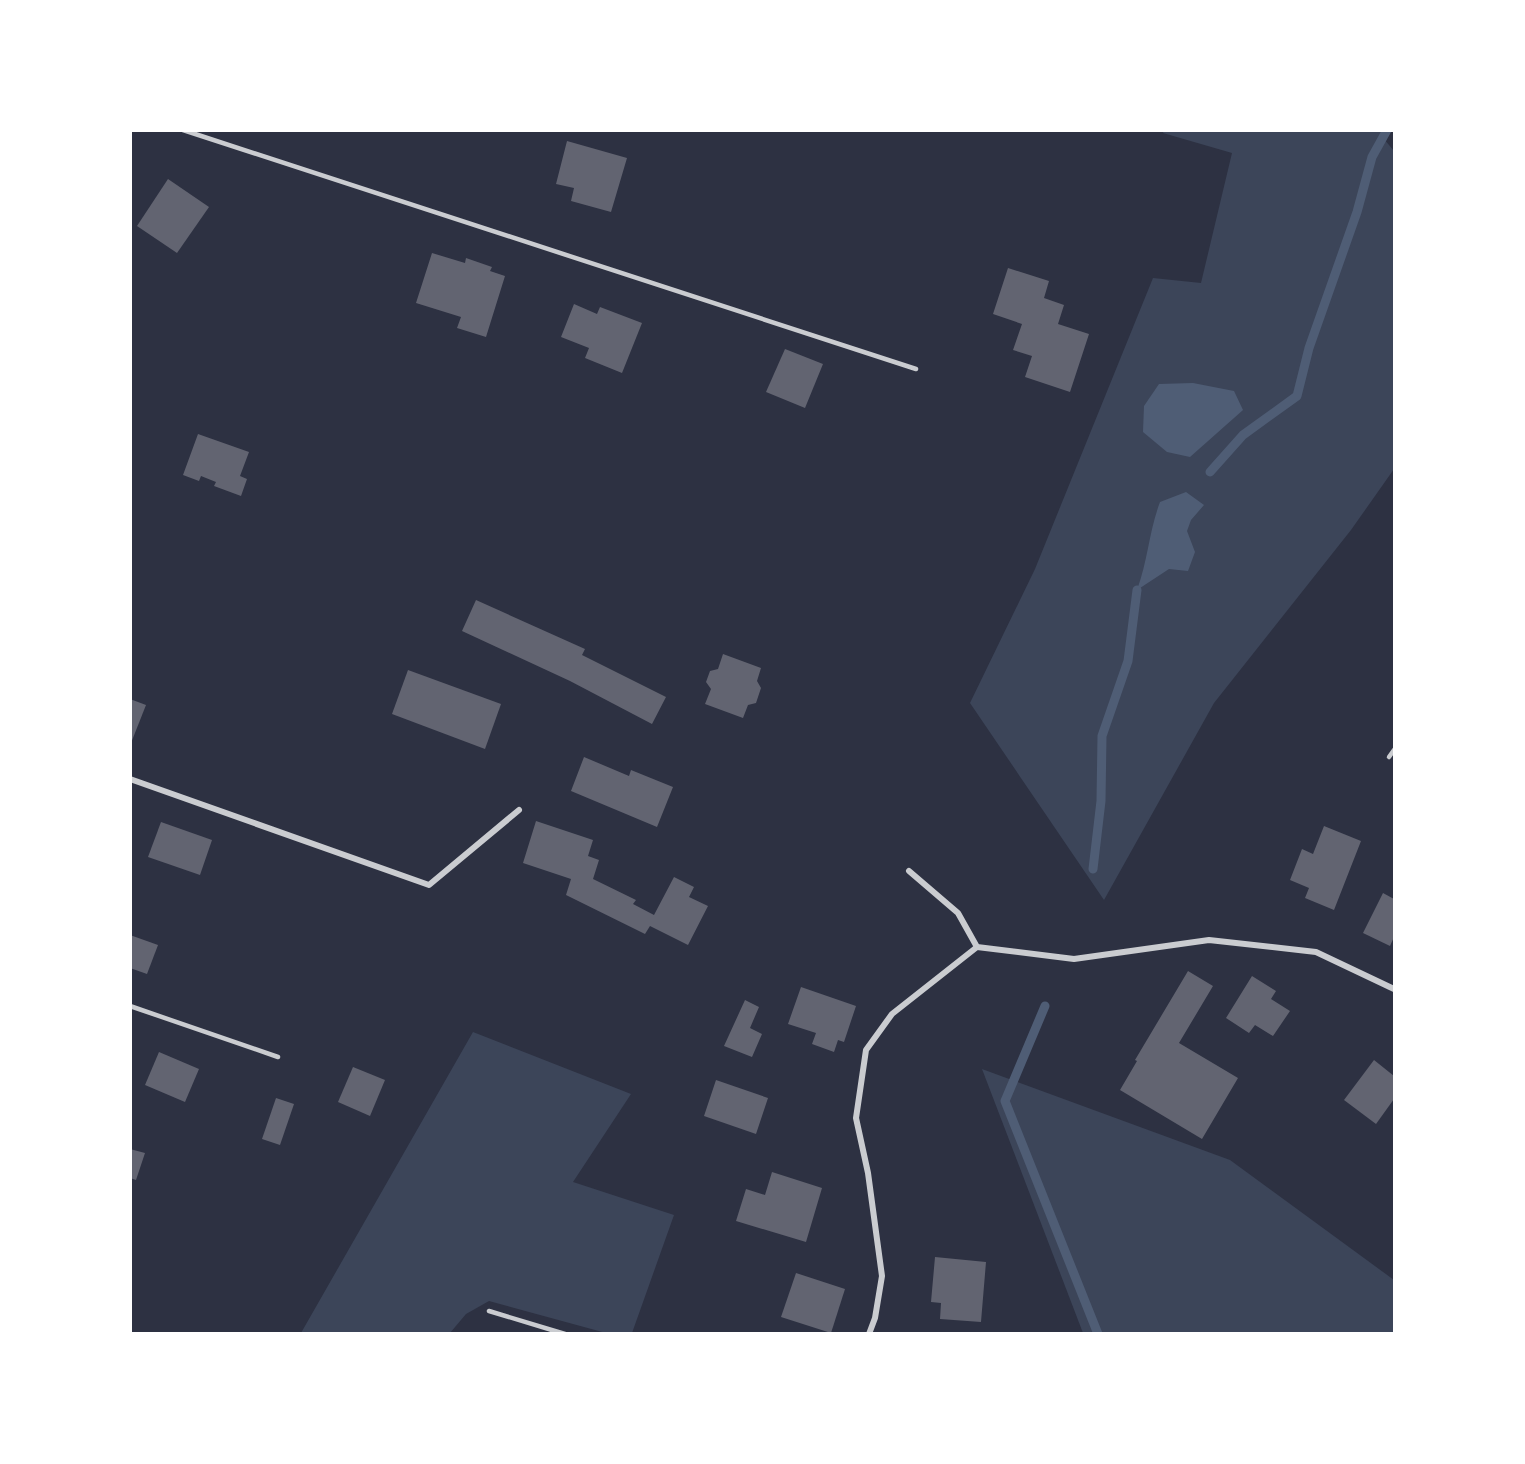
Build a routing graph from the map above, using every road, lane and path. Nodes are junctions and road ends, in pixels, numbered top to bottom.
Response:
1 (183, 130) edge
2 (916, 369) dead end
3 (1395, 750) edge
4 (1389, 757) dead end
5 (130, 779) edge
6 (519, 810) dead end
7 (909, 872) dead end
8 (976, 947) junction
9 (1395, 989) edge
10 (130, 1006) edge
11 (278, 1058) dead end
12 (489, 1311) dead end
13 (565, 1334) edge
14 (869, 1334) edge

1 - 2 lane
3 - 4 lane
5 - 6 street
7 - 8 street
8 - 9 street
8 - 14 street
10 - 11 lane
12 - 13 lane

